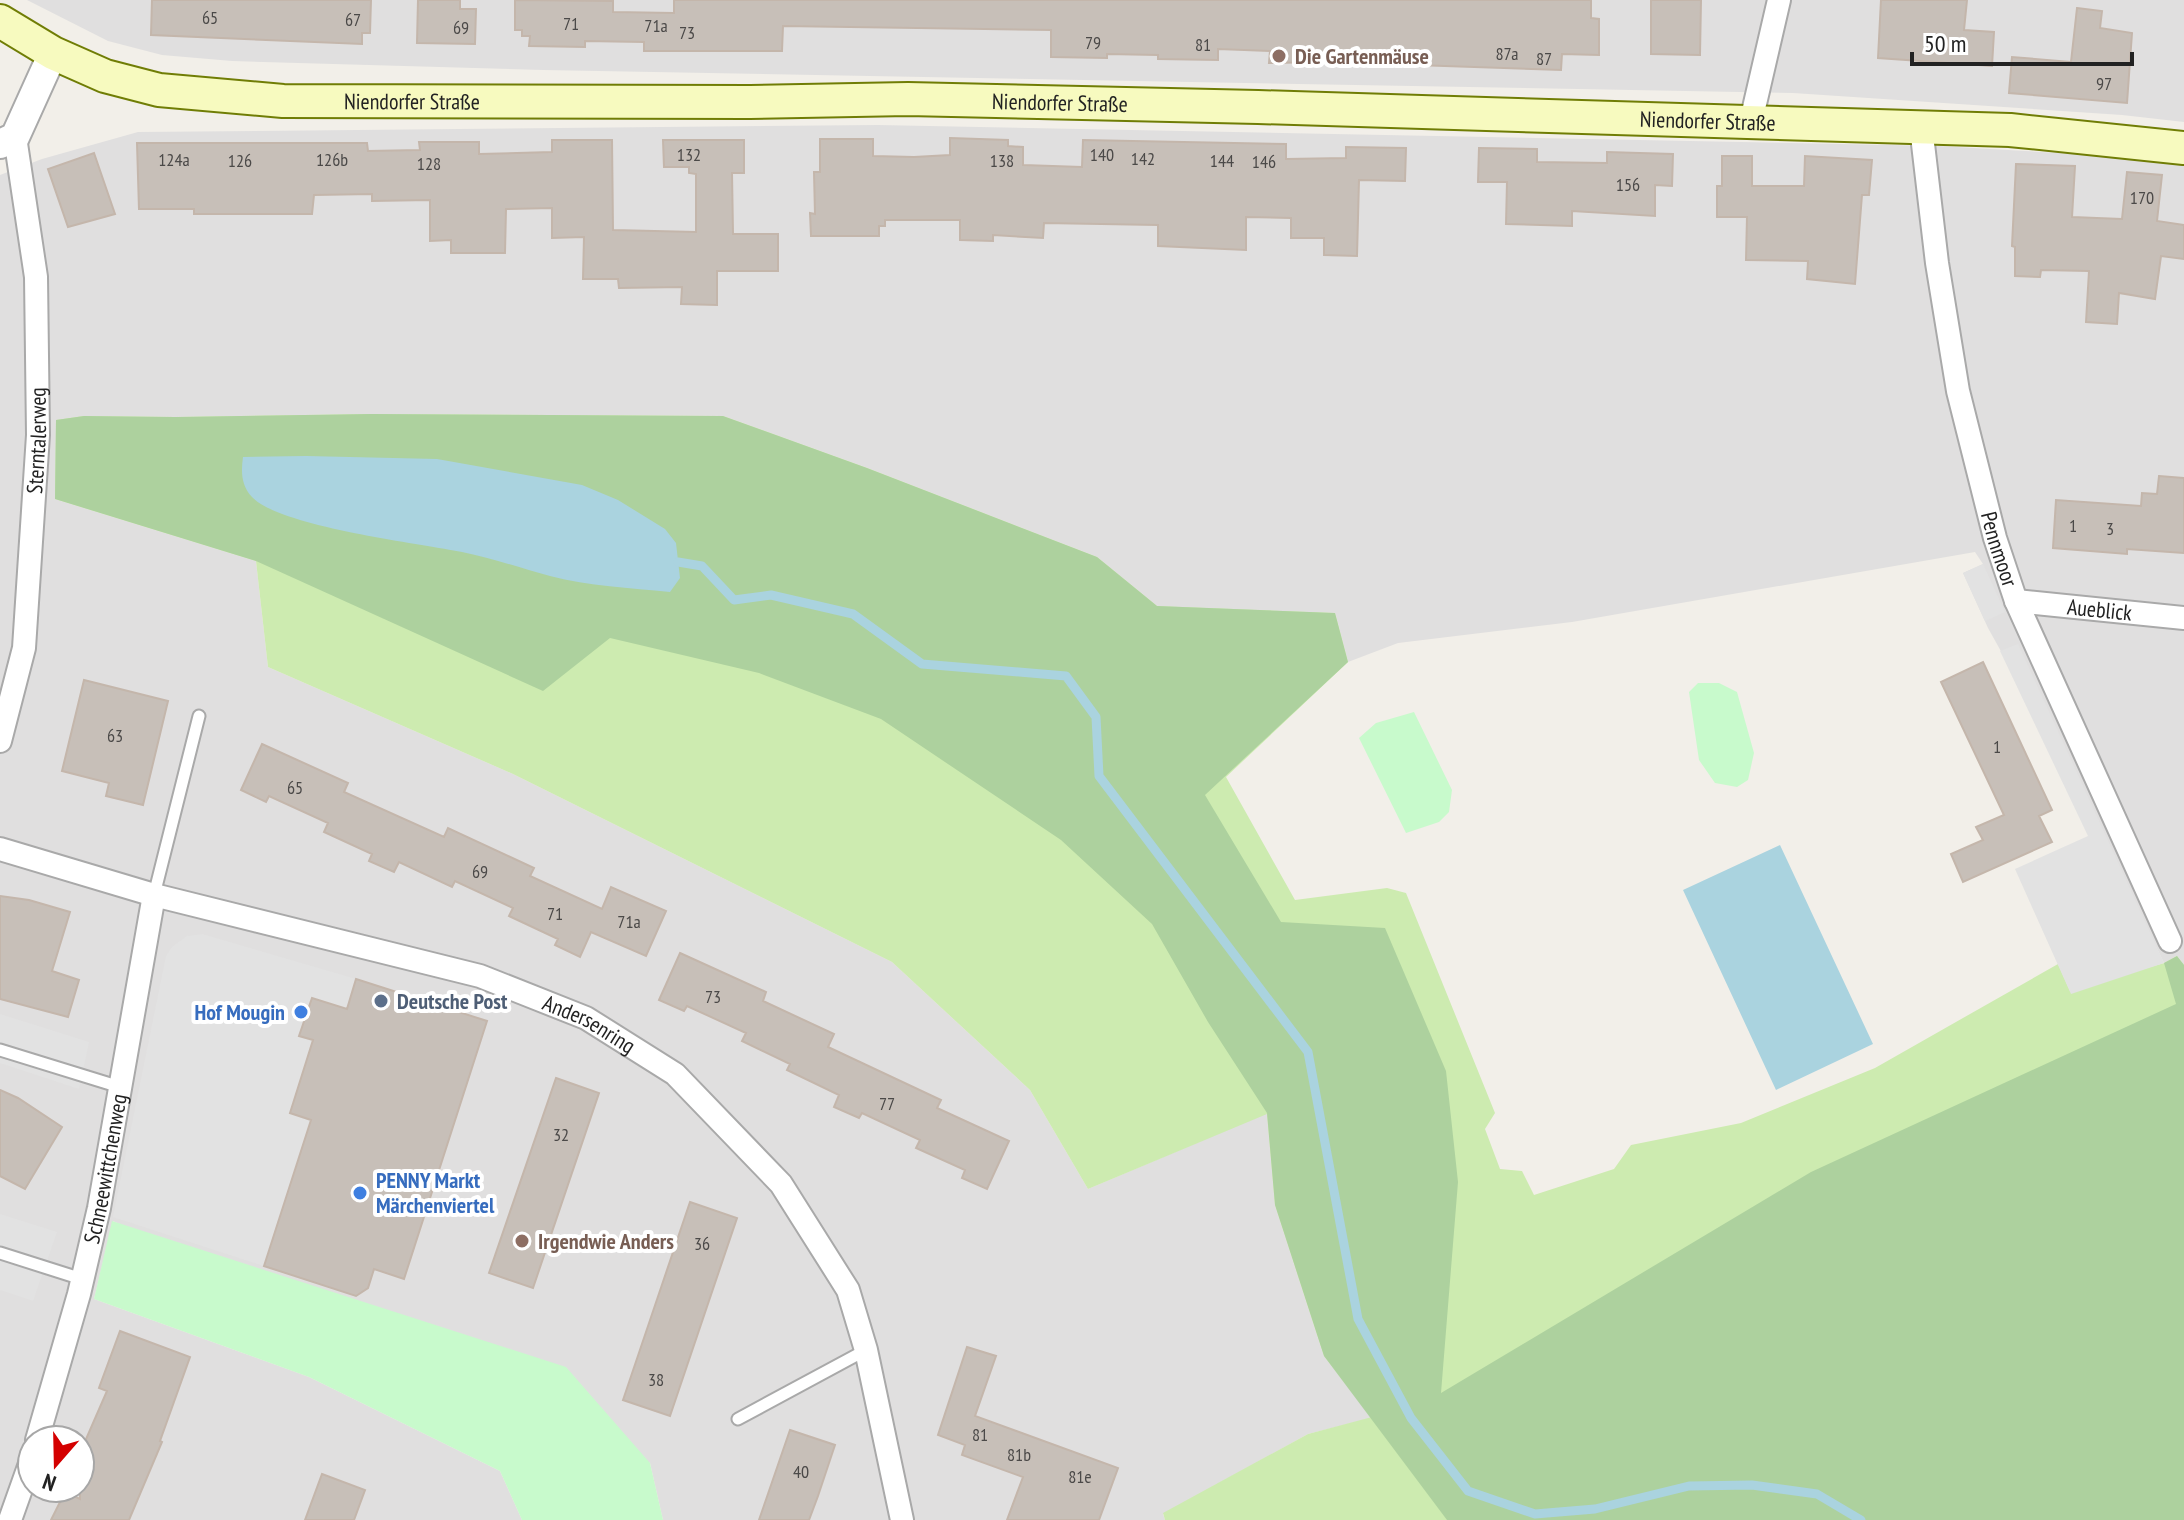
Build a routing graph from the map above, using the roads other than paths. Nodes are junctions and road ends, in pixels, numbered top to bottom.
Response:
1 (1779, 0) edge
2 (0, 21) edge
3 (53, 53) junction
4 (1751, 121) junction
5 (1921, 127) junction
6 (7, 140) edge
7 (2184, 148) edge
8 (2016, 601) junction
9 (2184, 618) edge
10 (199, 716) dead end
11 (0, 741) edge
12 (0, 849) edge
13 (154, 895) junction
14 (2170, 941) dead end
15 (0, 1050) edge
16 (120, 1087) junction
17 (0, 1253) edge
18 (82, 1279) junction
19 (866, 1350) junction
20 (738, 1419) dead end
21 (41, 1424) edge
22 (902, 1520) edge

1 - 4 street
2 - 3 main road
3 - 4 main road, Niendorfer Straße
3 - 6 street
4 - 5 main road, Niendorfer Straße
5 - 7 main road, Niendorfer Straße
5 - 8 street, Pennmoor
6 - 11 street, Sterntalerweg
8 - 9 street, Aueblick
8 - 14 street, Pennmoor
10 - 13 lane
12 - 13 street, Andersenring
13 - 16 street, Schneewittchenweg
13 - 19 street, Andersenring
15 - 16 lane
16 - 18 street, Schneewittchenweg
17 - 18 lane
18 - 21 street, Schneewittchenweg
19 - 20 lane
19 - 22 street, Andersenring

